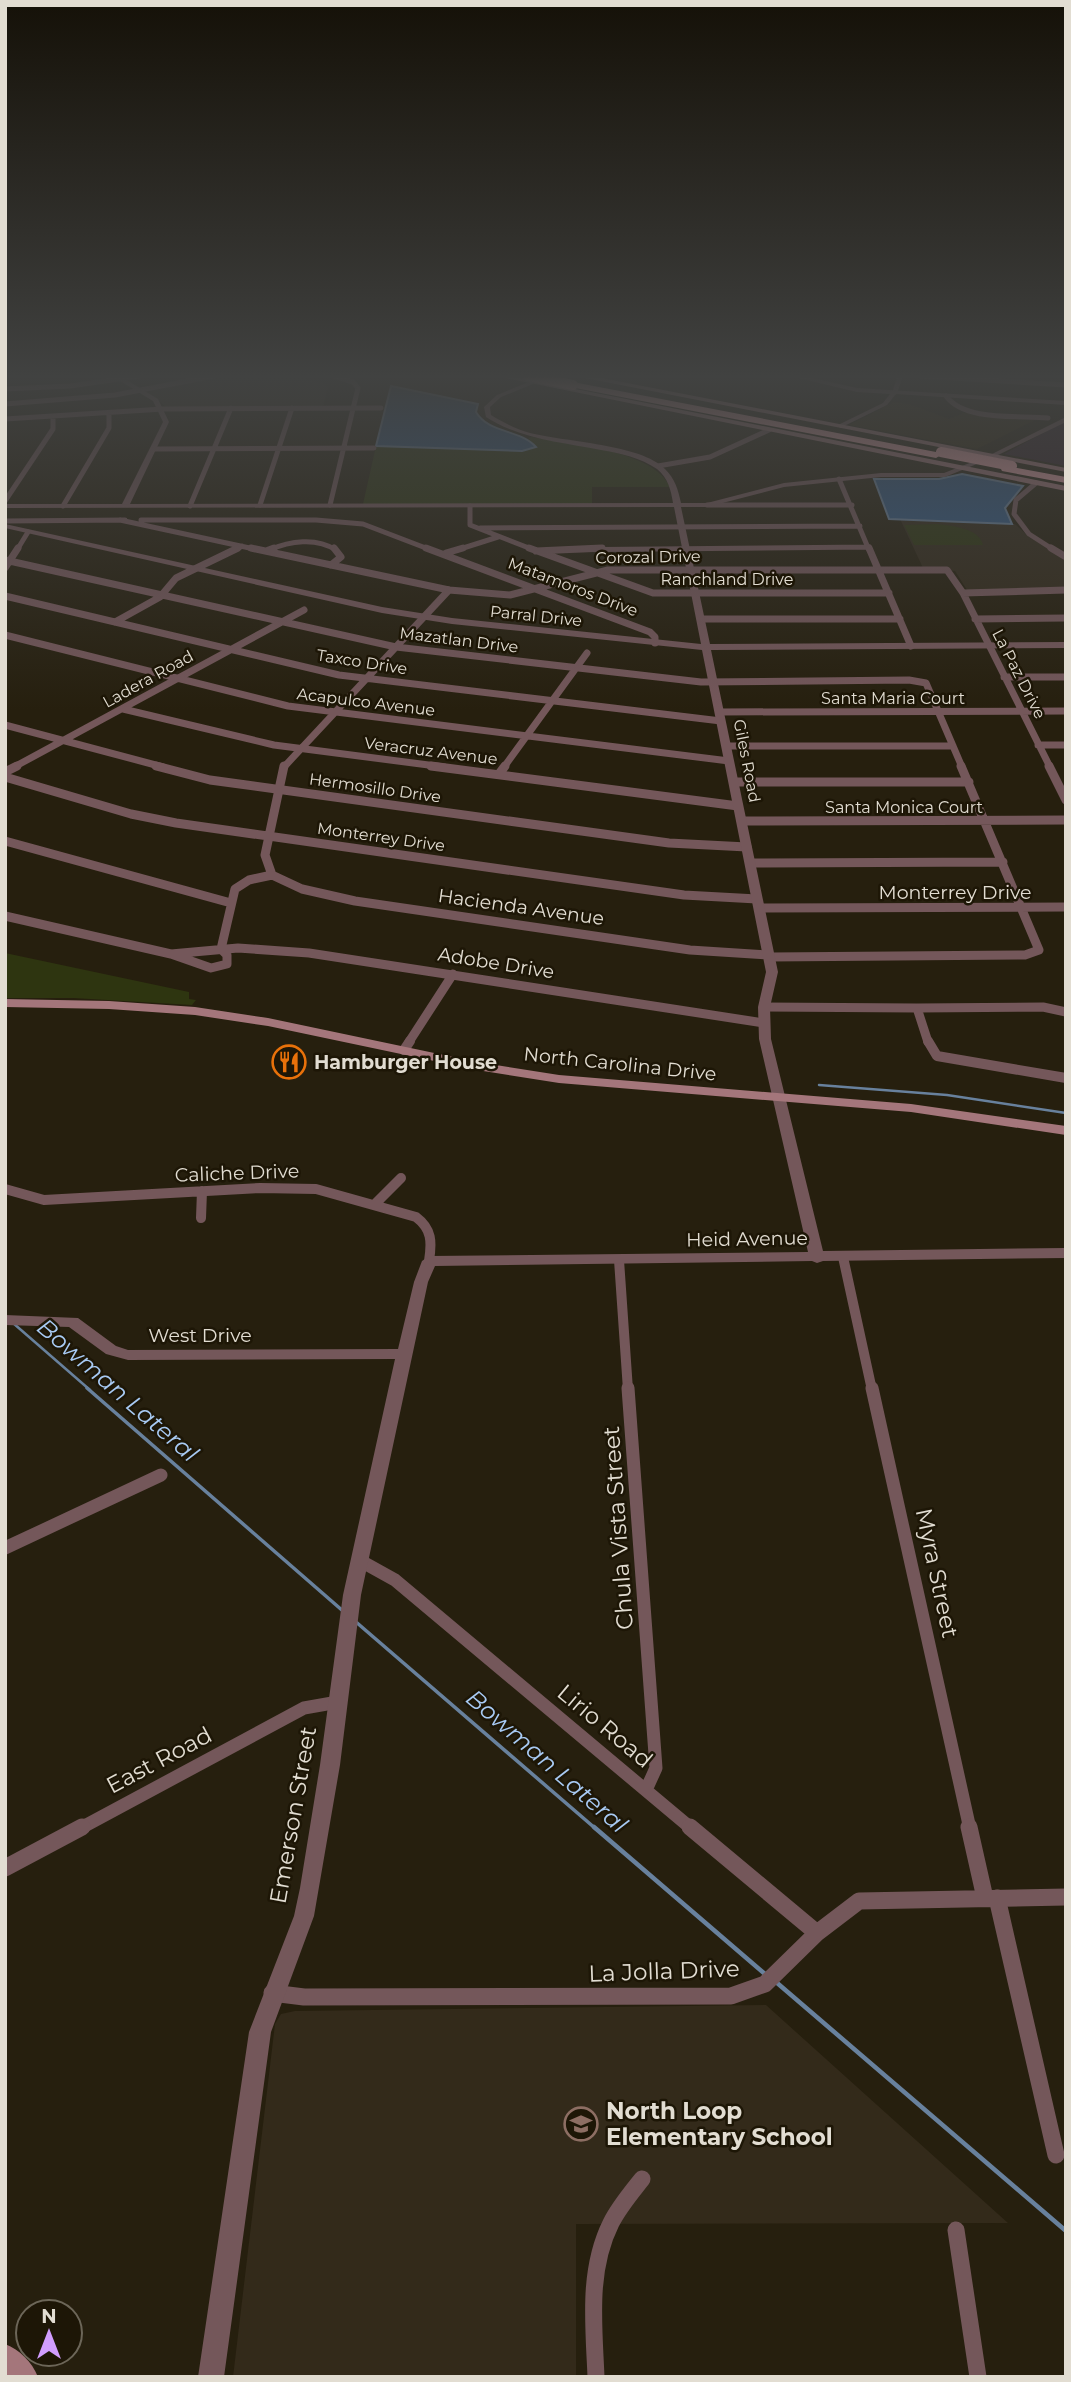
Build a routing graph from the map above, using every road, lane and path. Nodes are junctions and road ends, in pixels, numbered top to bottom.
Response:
1 (17, 487) edge
2 (75, 487) edge
3 (135, 487) edge
4 (198, 487) edge
5 (266, 487) edge
6 (334, 487) edge
7 (674, 487) edge
8 (773, 487) edge
9 (843, 487) edge
10 (1031, 487) edge
11 (260, 505) junction
12 (330, 505) junction
13 (708, 505) junction
14 (852, 505) junction
15 (6, 506) edge
16 (64, 506) junction
17 (125, 506) junction
18 (190, 506) junction
19 (470, 506) junction
20 (678, 506) junction
21 (121, 520) junction
22 (143, 520) junction
23 (172, 520) junction
24 (7, 525) edge
25 (149, 526) junction
26 (682, 526) junction
27 (860, 526) junction
28 (157, 528) junction
29 (477, 529) junction
30 (28, 532) junction
31 (498, 537) junction
32 (242, 547) junction
33 (686, 547) junction
34 (869, 547) junction
35 (267, 551) junction
36 (536, 551) junction
37 (446, 553) junction
38 (1066, 557) edge
39 (7, 563) edge
40 (331, 565) junction
41 (196, 569) junction
42 (879, 569) junction
43 (939, 569) joint
44 (690, 570) junction
45 (594, 572) junction
46 (539, 588) junction
47 (449, 590) junction
48 (1066, 590) edge
49 (695, 593) junction
50 (889, 593) junction
51 (963, 593) junction
52 (162, 595) junction
53 (5, 596) edge
54 (304, 610) dead end
55 (421, 617) junction
56 (1066, 618) edge
57 (701, 619) junction
58 (900, 619) junction
59 (975, 619) junction
60 (115, 622) junction
61 (281, 624) junction
62 (5, 635) edge
63 (655, 643) junction
64 (1066, 645) edge
65 (911, 646) junction
66 (396, 647) junction
67 (706, 647) junction
68 (989, 647) junction
69 (231, 650) junction
70 (587, 653) dead end
71 (577, 668) junction
72 (1004, 677) junction
73 (1066, 677) edge
74 (179, 678) junction
75 (365, 678) junction
76 (713, 682) junction
77 (553, 701) junction
78 (123, 709) junction
79 (1021, 711) junction
80 (1066, 711) edge
81 (334, 712) junction
82 (939, 712) junction
83 (721, 717) junction
84 (5, 725) edge
85 (527, 736) junction
86 (63, 741) junction
87 (1038, 745) junction
88 (1066, 745) edge
89 (726, 746) junction
90 (953, 746) junction
91 (300, 748) junction
92 (729, 761) junction
93 (499, 774) junction
94 (5, 775) edge
95 (734, 782) junction
96 (969, 782) junction
97 (279, 789) junction
98 (1066, 800) edge
99 (738, 806) junction
100 (985, 820) junction
101 (1066, 820) edge
102 (742, 821) junction
103 (269, 836) junction
104 (5, 841) edge
105 (747, 847) junction
106 (1003, 862) junction
107 (750, 863) junction
108 (271, 875) junction
109 (231, 903) junction
110 (759, 904) junction
111 (1066, 907) edge
112 (1021, 908) junction
113 (5, 916) edge
114 (221, 949) junction
115 (171, 954) junction
116 (770, 956) junction
117 (453, 974) junction
118 (5, 1003) edge
119 (764, 1007) junction
120 (917, 1008) junction
121 (1066, 1012) edge
122 (764, 1023) junction
123 (404, 1050) junction
124 (1066, 1078) edge
125 (778, 1098) junction
126 (1066, 1131) edge
127 (401, 1178) dead end
128 (5, 1189) edge
129 (202, 1191) junction
130 (375, 1204) junction
131 (201, 1218) dead end
132 (1066, 1254) edge
133 (843, 1257) junction
134 (817, 1258) junction
135 (619, 1260) junction
136 (429, 1261) junction
137 (5, 1320) edge
138 (404, 1354) junction
139 (161, 1475) dead end
140 (5, 1548) edge
141 (359, 1560) junction
142 (338, 1702) junction
143 (646, 1790) junction
144 (5, 1868) edge
145 (1066, 1897) edge
146 (991, 1898) junction
147 (817, 1933) junction
148 (272, 1993) junction
149 (1056, 2155) dead end
150 (642, 2179) dead end
151 (956, 2230) dead end
152 (5, 2358) edge
153 (24, 2377) edge
154 (211, 2377) edge
155 (596, 2377) edge
156 (978, 2377) edge

1 - 15 street
2 - 16 street
3 - 17 street
4 - 18 street
5 - 11 street
6 - 12 street
7 - 20 street, Giles Road
8 - 13 street
9 - 14 street
10 - 38 street
11 - 12 street
11 - 18 street
12 - 19 street
13 - 14 street
13 - 20 street
14 - 27 street
15 - 16 street
16 - 17 street
17 - 18 street
19 - 20 street
19 - 29 street
20 - 26 street, Giles Road
21 - 22 street, Matamoros Drive
21 - 24 street, Matamoros Drive
21 - 25 street, Corozal Drive
22 - 23 street, Matamoros Drive
22 - 25 street
23 - 28 street
23 - 37 street, Matamoros Drive
24 - 30 street, Parral Drive
25 - 28 street, Corozal Drive
26 - 27 street
26 - 29 street
26 - 33 street, Giles Road
27 - 34 street
28 - 32 street, Corozal Drive
29 - 31 street, Ranchland Drive
30 - 39 street
30 - 41 street, Parral Drive
31 - 36 street, Ranchland Drive
31 - 37 street
32 - 35 street, Corozal Drive
32 - 41 street
33 - 34 street
33 - 36 street
33 - 44 street, Giles Road
34 - 42 street
35 - 40 street, Corozal Drive
35 - 40 street
36 - 45 street, Ranchland Drive
37 - 46 street, Matamoros Drive
39 - 52 street, Mazatlan Drive
40 - 47 street, Corozal Drive
41 - 52 street
41 - 55 street, Parral Drive
42 - 43 street, Corozal Drive
42 - 44 street, Corozal Drive
42 - 50 street
43 - 51 street, La Paz Drive
44 - 45 street, Corozal Drive
44 - 49 street, Giles Road
45 - 46 street, Corozal Drive
45 - 49 street, Ranchland Drive
46 - 47 street, Corozal Drive
46 - 63 street, Matamoros Drive
47 - 55 street
48 - 51 street
49 - 50 street, Ranchland Drive
49 - 57 street, Giles Road
50 - 58 street
51 - 59 street, La Paz Drive
52 - 60 street
52 - 61 street, Mazatlan Drive
53 - 60 street, Taxco Drive
54 - 61 street, Ladera Road
55 - 63 street, Parral Drive
55 - 66 street
56 - 59 street
57 - 58 street
57 - 67 street, Giles Road
58 - 65 street
59 - 68 street, La Paz Drive
60 - 69 street, Taxco Drive
61 - 66 street, Mazatlan Drive
61 - 69 street, Ladera Road
62 - 74 street, Acapulco Avenue
63 - 67 street, Parral Drive
64 - 68 street, Parral Drive
65 - 67 street, Parral Drive
65 - 68 street, Parral Drive
66 - 71 street, Mazatlan Drive
66 - 75 street
67 - 76 street, Giles Road
68 - 72 street, La Paz Drive
69 - 74 street, Ladera Road
69 - 75 street, Taxco Drive
70 - 71 street
71 - 76 street, Mazatlan Drive
71 - 77 street
72 - 73 street
72 - 79 street, La Paz Drive
74 - 78 street, Ladera Road
74 - 81 street, Acapulco Avenue
75 - 77 street, Taxco Drive
75 - 81 street
76 - 82 street, Mazatlan Drive
76 - 83 street, Giles Road
77 - 83 street, Taxco Drive
77 - 85 street
78 - 86 street, Ladera Road
78 - 91 street, Veracruz Avenue
79 - 80 street, Santa Maria Court
79 - 82 street, Santa Maria Court
79 - 87 street, La Paz Drive
81 - 85 street, Acapulco Avenue
81 - 91 street
82 - 83 street, Santa Maria Court
82 - 90 street
83 - 89 street, Giles Road
84 - 86 street, Hermosillo Drive
85 - 92 street, Acapulco Avenue
85 - 93 street
86 - 94 street, Ladera Road
86 - 97 street, Hermosillo Drive
87 - 88 street
87 - 98 street, La Paz Drive
89 - 90 street
89 - 92 street, Giles Road
90 - 96 street
91 - 93 street, Veracruz Avenue
91 - 97 street
92 - 95 street, Giles Road
93 - 99 street, Veracruz Avenue
94 - 103 street, Monterrey Drive
95 - 96 street
95 - 99 street, Giles Road
96 - 100 street
97 - 103 street
97 - 105 street, Hermosillo Drive
99 - 102 street, Giles Road
100 - 101 street, Santa Monica Court
100 - 102 street, Santa Monica Court
100 - 106 street
102 - 105 street, Giles Road
103 - 108 street
103 - 110 street, Monterrey Drive
104 - 109 street
105 - 107 street, Giles Road
106 - 107 street
106 - 112 street
107 - 110 street, Giles Road
108 - 109 street
108 - 116 street, Hacienda Avenue
109 - 114 street
110 - 112 street, Monterrey Drive
110 - 116 street, Giles Road
111 - 112 street, Monterrey Drive
112 - 116 street, Hacienda Avenue
113 - 115 street, Adobe Drive
114 - 115 street, Adobe Drive
114 - 115 street, Adobe Drive
114 - 117 street, Adobe Drive
116 - 119 street, Giles Road
117 - 122 street, Adobe Drive
117 - 123 street
118 - 123 main road, North Carolina Drive
119 - 120 street
119 - 122 street, Giles Road
120 - 121 street
120 - 124 street
122 - 125 street, Giles Road
123 - 125 main road, North Carolina Drive
125 - 126 main road, North Carolina Drive
125 - 134 street, Giles Road
127 - 130 street
128 - 129 street, Caliche Drive
129 - 130 street, Caliche Drive
129 - 131 street
130 - 136 street, Caliche Drive
132 - 133 street, Heid Avenue
133 - 134 street, Heid Avenue
133 - 146 street, Myra Street
134 - 135 street, Heid Avenue
135 - 136 street, Heid Avenue
135 - 143 street, Chula Vista Street
136 - 138 street, Emerson Street
137 - 138 street, West Drive
138 - 141 street, Emerson Street
139 - 140 street
141 - 142 street, Emerson Street
141 - 143 street, Lirio Road
142 - 144 street, East Road
142 - 148 street, Emerson Street
143 - 147 street, Lirio Road
145 - 146 street, La Jolla Drive
146 - 147 street, La Jolla Drive
146 - 149 street, Myra Street
147 - 148 street, La Jolla Drive
148 - 154 street, Emerson Street
150 - 155 street
151 - 156 street
152 - 153 main road

